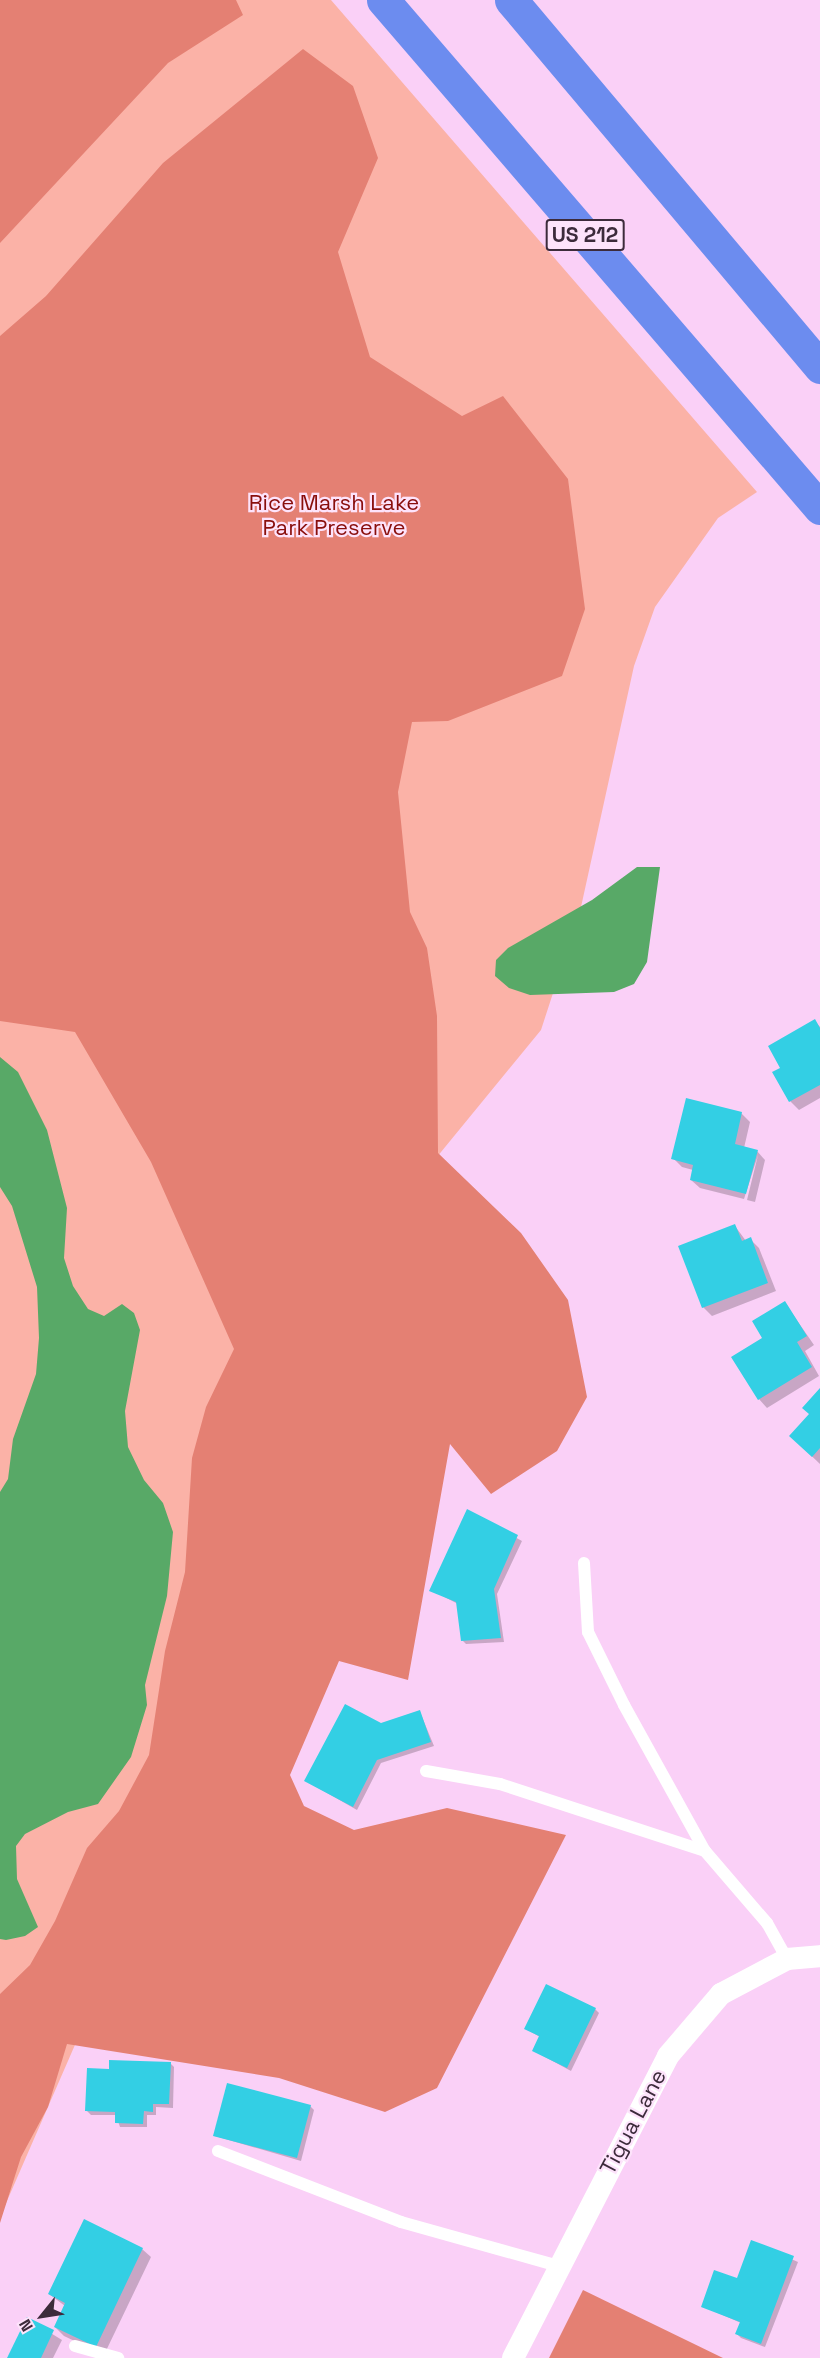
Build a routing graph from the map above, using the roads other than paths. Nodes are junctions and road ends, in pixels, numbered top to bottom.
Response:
1 (383, 0) edge
2 (511, 0) edge
3 (820, 367) edge
4 (820, 508) edge
5 (584, 1563) dead end
6 (426, 1771) dead end
7 (705, 1851) junction
8 (820, 1956) edge
9 (787, 1959) junction
10 (218, 2151) dead end
11 (559, 2266) junction
12 (75, 2346) dead end
13 (118, 2358) edge
14 (513, 2358) edge

1 - 4 highway, US 212
2 - 3 highway
5 - 7 lane
6 - 7 lane
7 - 9 lane
8 - 9 street, Tigua Lane
9 - 11 street, Tigua Lane
10 - 11 lane
11 - 14 street, Tigua Lane
12 - 13 lane

